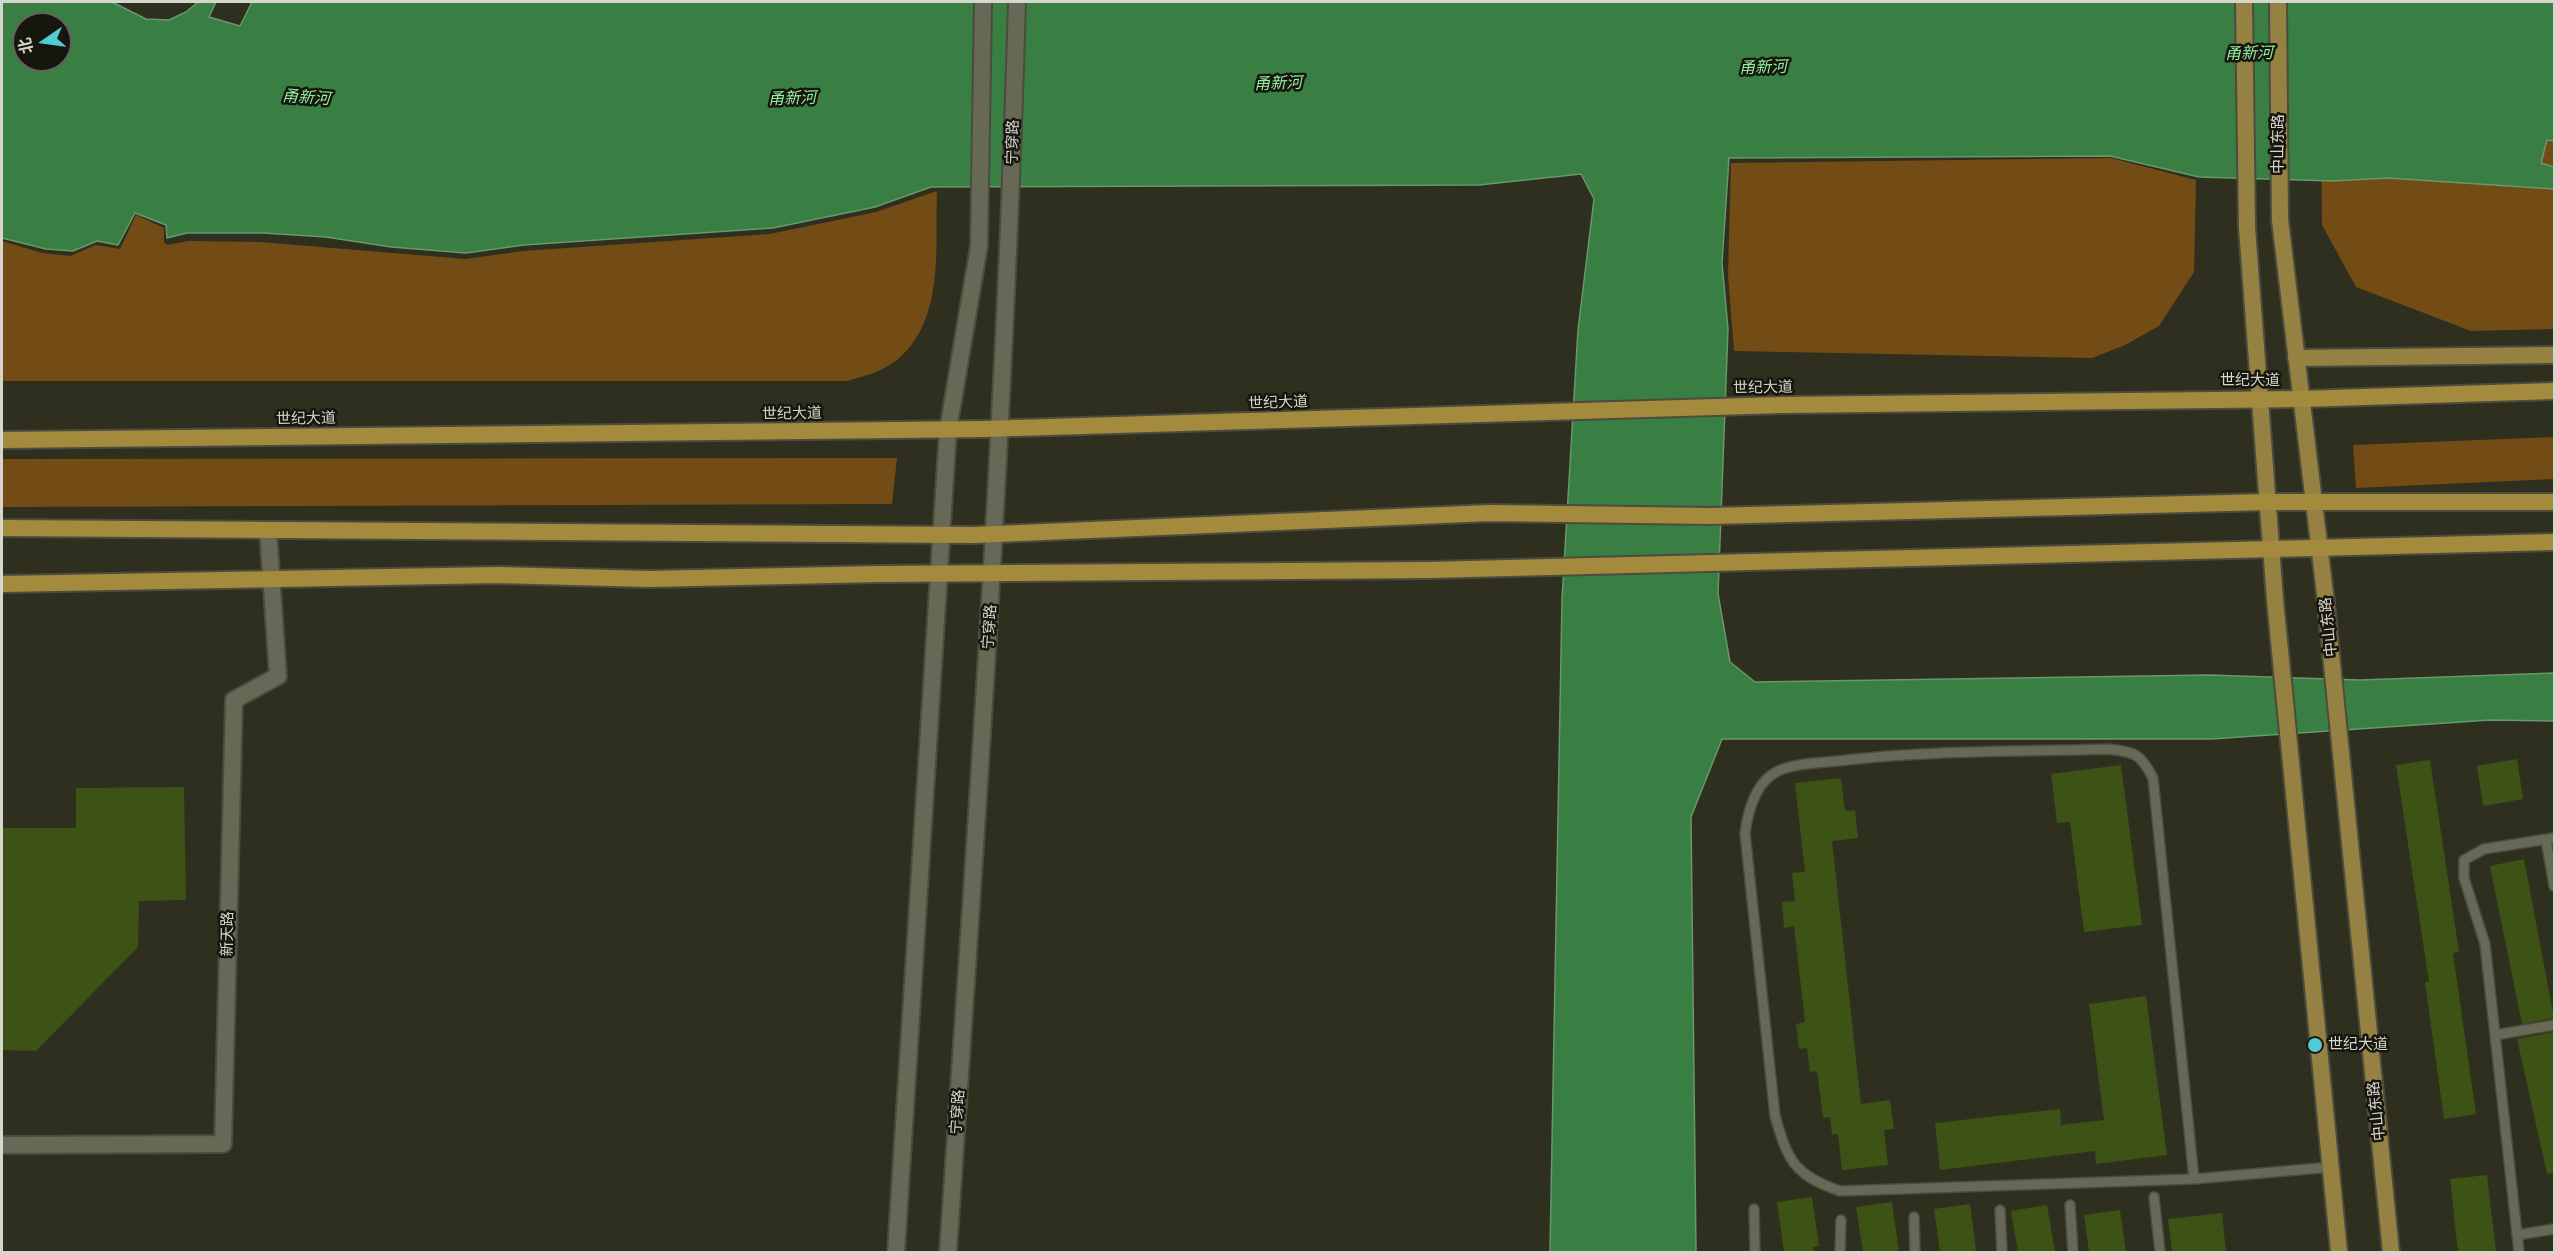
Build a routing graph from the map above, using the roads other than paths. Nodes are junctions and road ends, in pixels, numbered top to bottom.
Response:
1 (983, 2) edge
2 (1017, 2) edge
3 (2244, 2) edge
4 (2278, 2) edge
5 (2554, 355) edge
6 (2296, 358) junction
7 (2554, 391) edge
8 (2260, 398) junction
9 (2301, 399) junction
10 (1001, 429) junction
11 (948, 430) junction
12 (2, 440) edge
13 (2267, 502) junction
14 (2554, 502) edge
15 (2314, 503) junction
16 (2, 528) edge
17 (268, 530) junction
18 (994, 532) junction
19 (941, 534) junction
20 (2554, 542) edge
21 (2320, 547) junction
22 (2271, 548) junction
23 (938, 573) junction
24 (994, 573) junction
25 (271, 579) junction
26 (2, 584) edge
27 (2550, 839) edge
28 (2554, 886) edge
29 (2554, 1025) edge
30 (2495, 1035) junction
31 (2, 1145) edge
32 (2331, 1167) junction
33 (2194, 1179) junction
34 (2154, 1197) dead end
35 (2070, 1205) dead end
36 (1754, 1209) dead end
37 (2000, 1210) dead end
38 (1914, 1217) dead end
39 (1841, 1220) dead end
40 (2554, 1229) edge
41 (2517, 1235) junction
42 (896, 1252) edge
43 (948, 1252) edge
44 (1755, 1252) edge
45 (1840, 1252) edge
46 (1915, 1252) edge
47 (2002, 1252) edge
48 (2073, 1252) edge
49 (2160, 1252) edge
50 (2339, 1252) edge
51 (2391, 1252) edge
52 (2519, 1252) edge

1 - 11 main road
2 - 10 main road, 宁穿路
3 - 8 main road
4 - 6 main road, 中山东路
5 - 6 main road
6 - 9 main road, 中山东路
7 - 9 highway, 世纪大道
8 - 9 highway, 世纪大道
8 - 10 highway, 世纪大道
8 - 13 main road
9 - 15 main road, 中山东路
10 - 11 highway, 世纪大道
10 - 18 main road, 宁穿路
11 - 12 highway, 世纪大道
11 - 19 main road
13 - 15 highway
13 - 18 highway
13 - 22 main road
14 - 15 highway
15 - 21 main road, 中山东路
16 - 17 highway
17 - 19 highway
17 - 25 main road, 新天路
18 - 19 highway
18 - 24 main road, 宁穿路
19 - 23 main road
20 - 21 highway
21 - 22 highway
21 - 51 main road, 中山东路
22 - 24 highway
22 - 32 main road
23 - 24 highway
23 - 25 highway
23 - 42 main road
24 - 43 main road, 宁穿路
25 - 26 highway
25 - 31 main road, 新天路
27 - 28 lane
27 - 30 lane
29 - 30 lane
30 - 41 lane
32 - 33 lane
32 - 50 main road
33 - 33 lane
34 - 49 lane
35 - 48 lane
36 - 44 lane
37 - 47 lane
38 - 46 lane
39 - 45 lane
40 - 41 lane
41 - 52 lane

